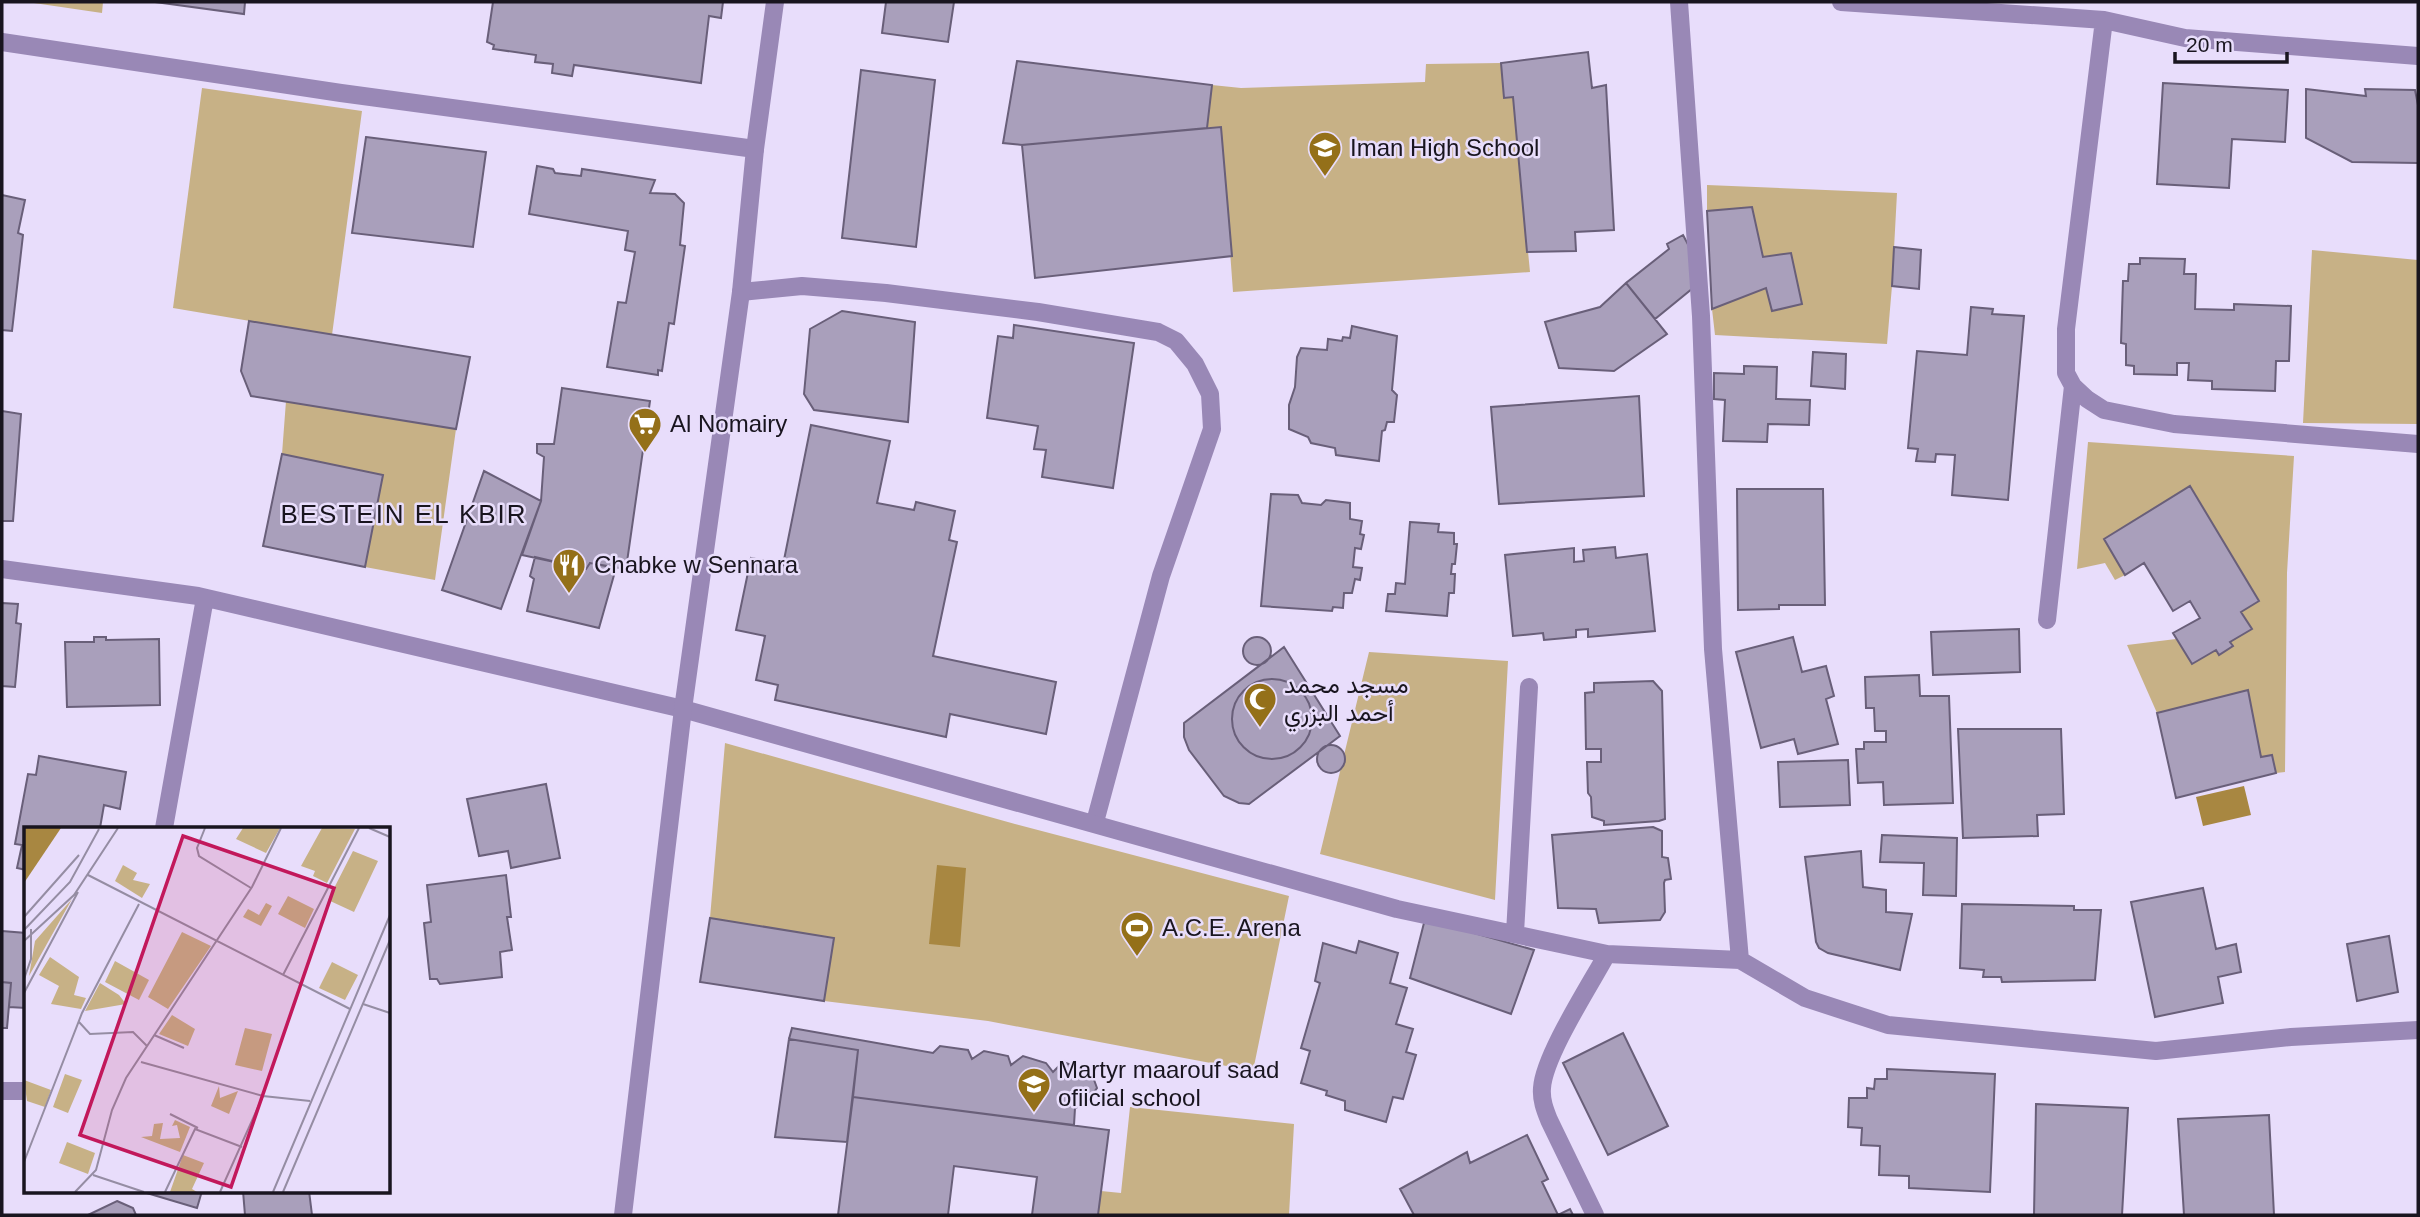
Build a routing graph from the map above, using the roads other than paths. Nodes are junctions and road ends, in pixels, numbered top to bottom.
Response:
1 (775, 2) edge
2 (1679, 2) edge
3 (1841, 2) edge
4 (2104, 20) junction
5 (2, 42) edge
6 (2418, 56) edge
7 (755, 149) junction
8 (741, 292) junction
9 (2074, 386) junction
10 (2418, 444) edge
11 (2, 569) edge
12 (205, 598) junction
13 (2047, 620) dead end
14 (1529, 687) dead end
15 (683, 709) junction
16 (1095, 822) junction
17 (164, 827) edge
18 (1515, 933) junction
19 (1607, 954) junction
20 (1740, 960) junction
21 (2418, 1030) edge
22 (2, 1091) edge
23 (24, 1091) edge
24 (623, 1215) edge
25 (1595, 1215) edge

1 - 7 street
2 - 20 street
3 - 4 street
4 - 6 street
4 - 9 street
5 - 7 street
7 - 8 street
8 - 15 street
8 - 16 street
9 - 10 street
9 - 13 street
11 - 12 street
12 - 15 street
12 - 17 street
14 - 18 street
15 - 16 street
15 - 24 street
16 - 18 street
18 - 19 street
19 - 20 street
19 - 25 street
20 - 21 street
22 - 23 street

